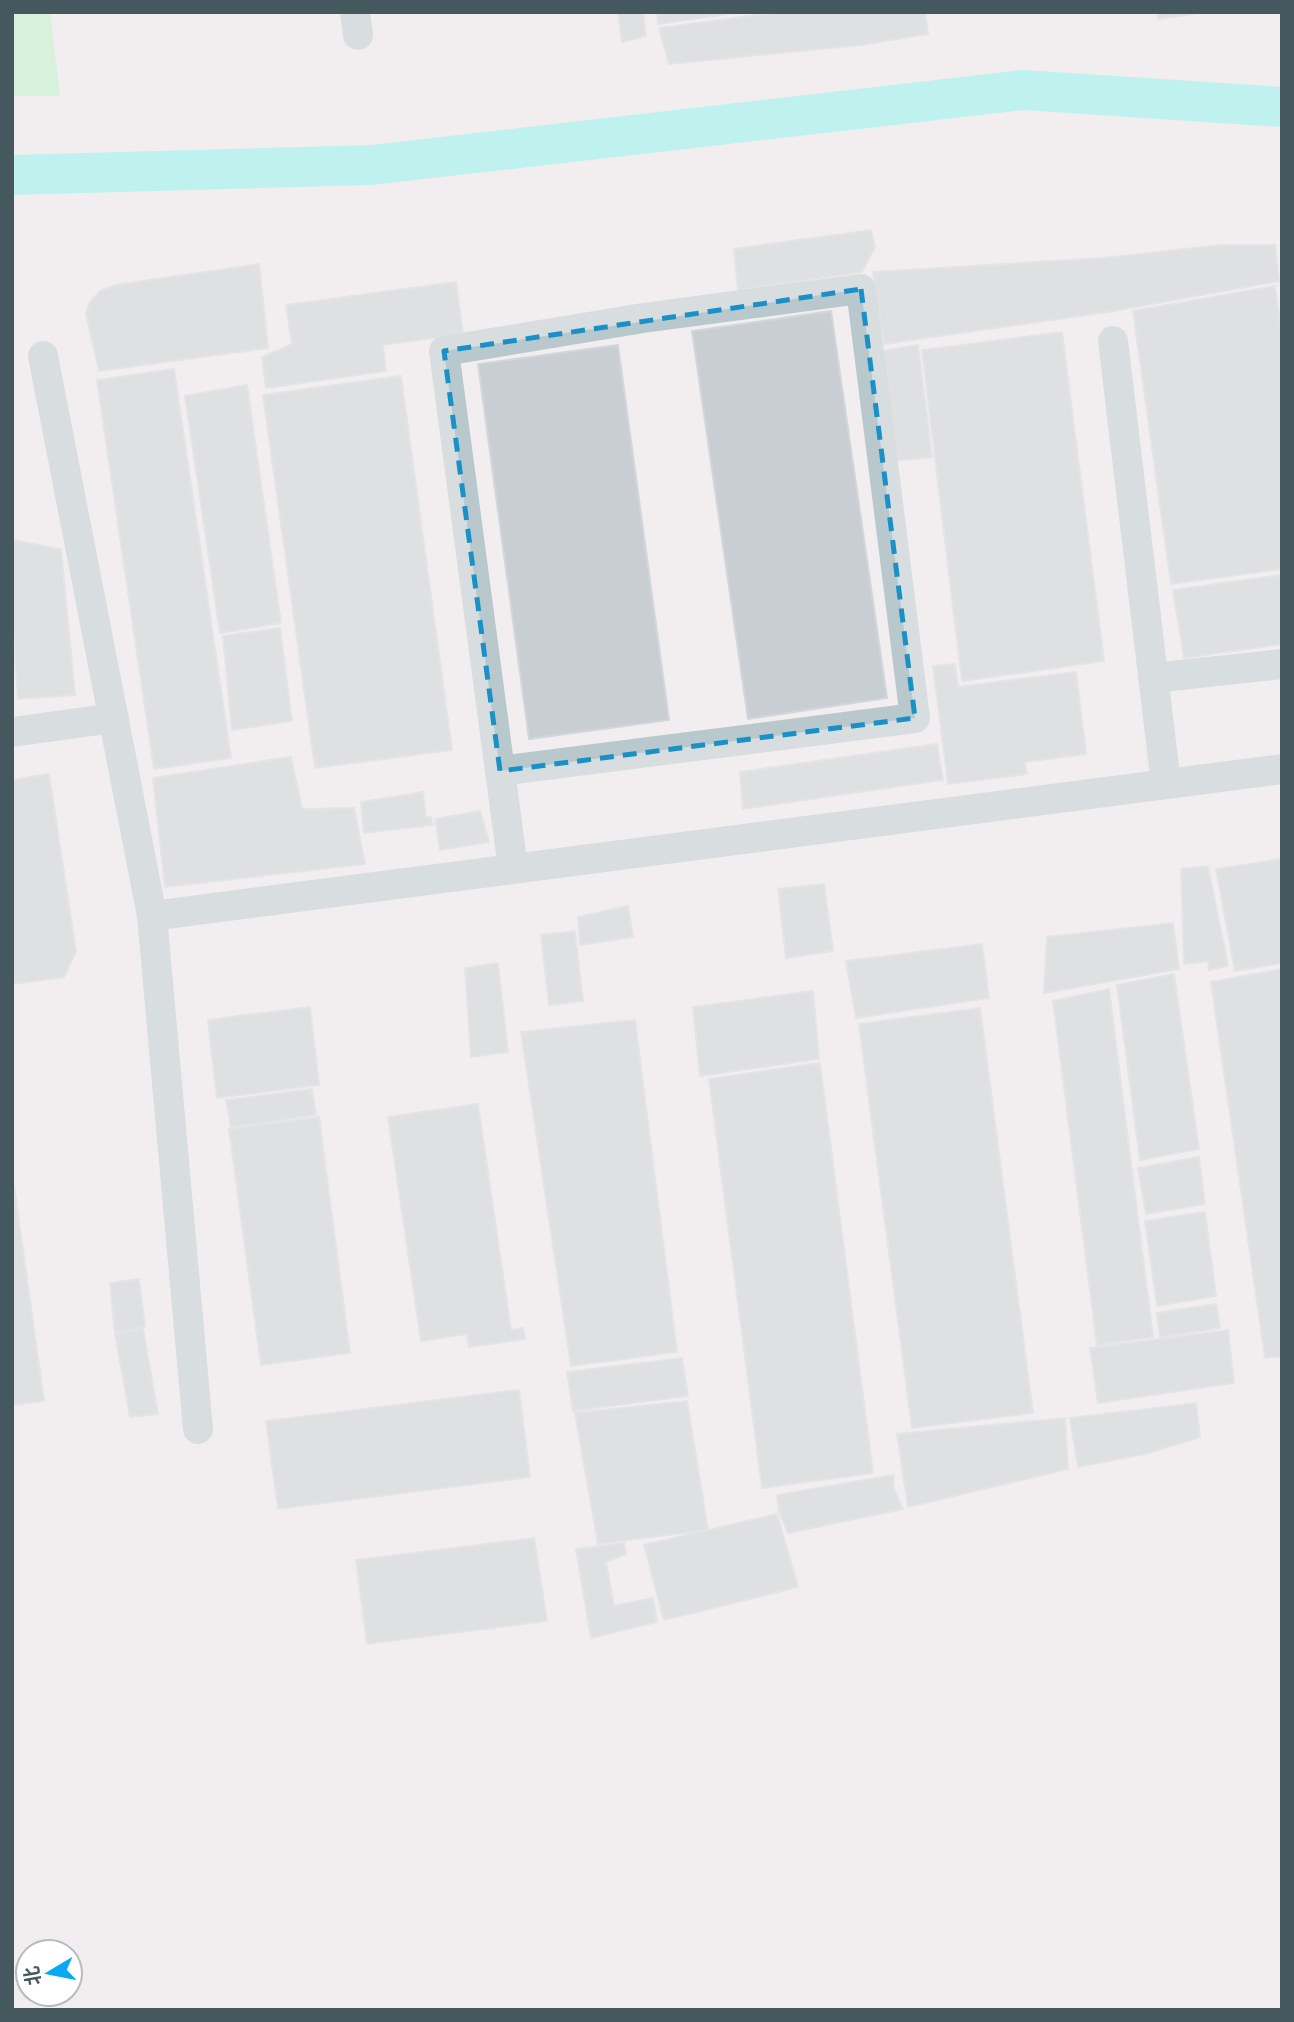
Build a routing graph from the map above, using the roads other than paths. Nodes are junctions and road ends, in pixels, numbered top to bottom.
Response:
1 (1113, 341) dead end
2 (44, 356) dead end
3 (1282, 664) edge
4 (1153, 678) junction
5 (114, 718) junction
6 (12, 732) edge
7 (1282, 769) edge
8 (500, 771) junction
9 (1166, 784) junction
10 (512, 861) dead end
11 (152, 916) junction
12 (198, 1429) dead end

1 - 4 street
2 - 5 street
3 - 4 street
4 - 9 street
5 - 6 street
5 - 11 street
7 - 9 street
8 - 8 street
8 - 10 street
9 - 11 street
11 - 12 street

